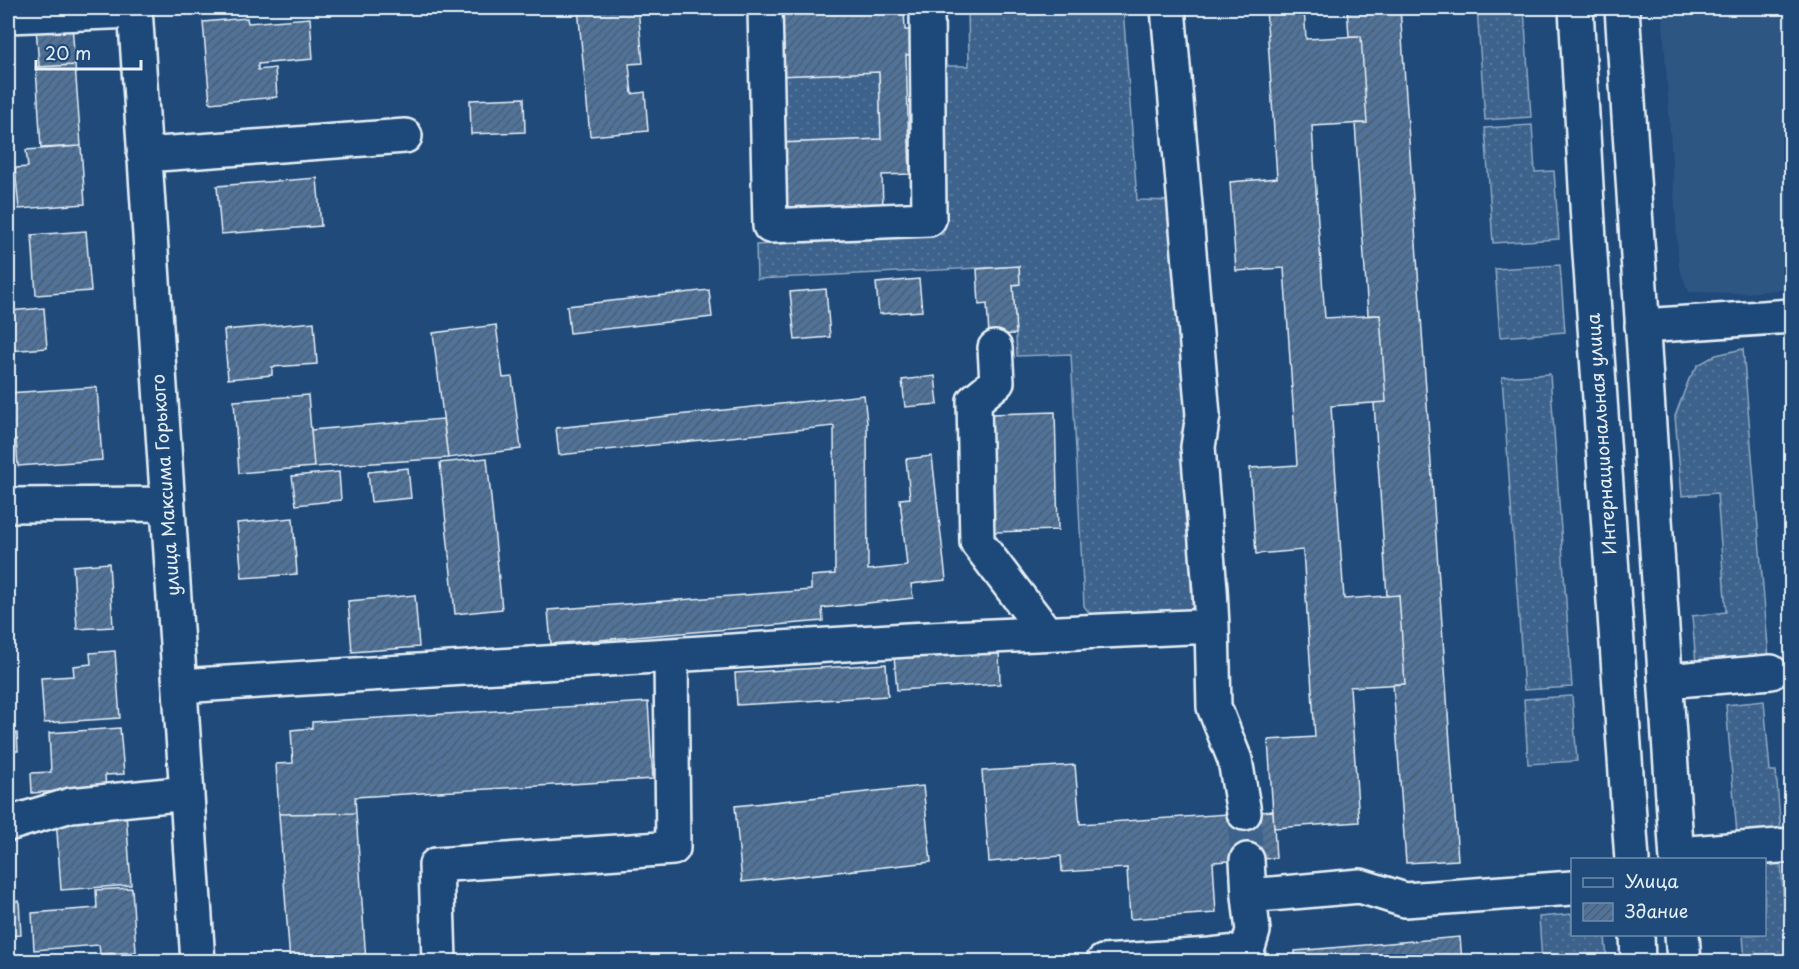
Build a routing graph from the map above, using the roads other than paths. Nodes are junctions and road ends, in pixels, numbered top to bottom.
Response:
1 (765, 8) edge
2 (927, 8) edge
3 (1168, 8) edge
4 (1576, 8) edge
5 (1622, 8) edge
6 (135, 9) edge
7 (8, 16) edge
8 (405, 136) dead end
9 (144, 155) junction
10 (1791, 316) edge
11 (1642, 326) junction
12 (1595, 329) junction
13 (995, 348) dead end
14 (167, 504) junction
15 (8, 505) edge
16 (1212, 626) junction
17 (1046, 633) junction
18 (671, 655) junction
19 (1771, 672) dead end
20 (1666, 681) junction
21 (180, 686) junction
22 (187, 793) junction
23 (1244, 813) tunnel mouth
24 (8, 824) edge
25 (1791, 845) edge
26 (1677, 857) edge
27 (1632, 858) edge
28 (1247, 860) tunnel mouth
29 (1571, 888) edge
30 (1249, 896) junction
31 (1637, 936) edge
32 (1682, 936) edge
33 (1211, 958) edge
34 (198, 962) edge
35 (439, 962) edge
36 (1103, 962) edge
37 (1638, 962) edge
38 (1684, 962) edge

1 - 2 main road
3 - 16 main road
4 - 12 main road, Интернациональная улица
5 - 11 main road
6 - 7 main road
6 - 9 main road, улица Максима Горького
8 - 9 main road
9 - 14 main road, улица Максима Горького
10 - 11 main road
11 - 12 main road
11 - 20 main road
12 - 27 main road, Интернациональная улица
13 - 17 main road
14 - 15 main road
14 - 21 main road, улица Максима Горького
16 - 17 main road
16 - 23 main road
17 - 18 main road
18 - 21 main road
18 - 35 main road
19 - 20 main road
20 - 26 main road
21 - 22 main road, улица Максима Горького
22 - 24 main road
22 - 34 main road, улица Максима Горького
25 - 26 main road
28 - 30 main road
29 - 30 main road
30 - 33 main road
31 - 37 main road
32 - 38 main road
33 - 36 main road

